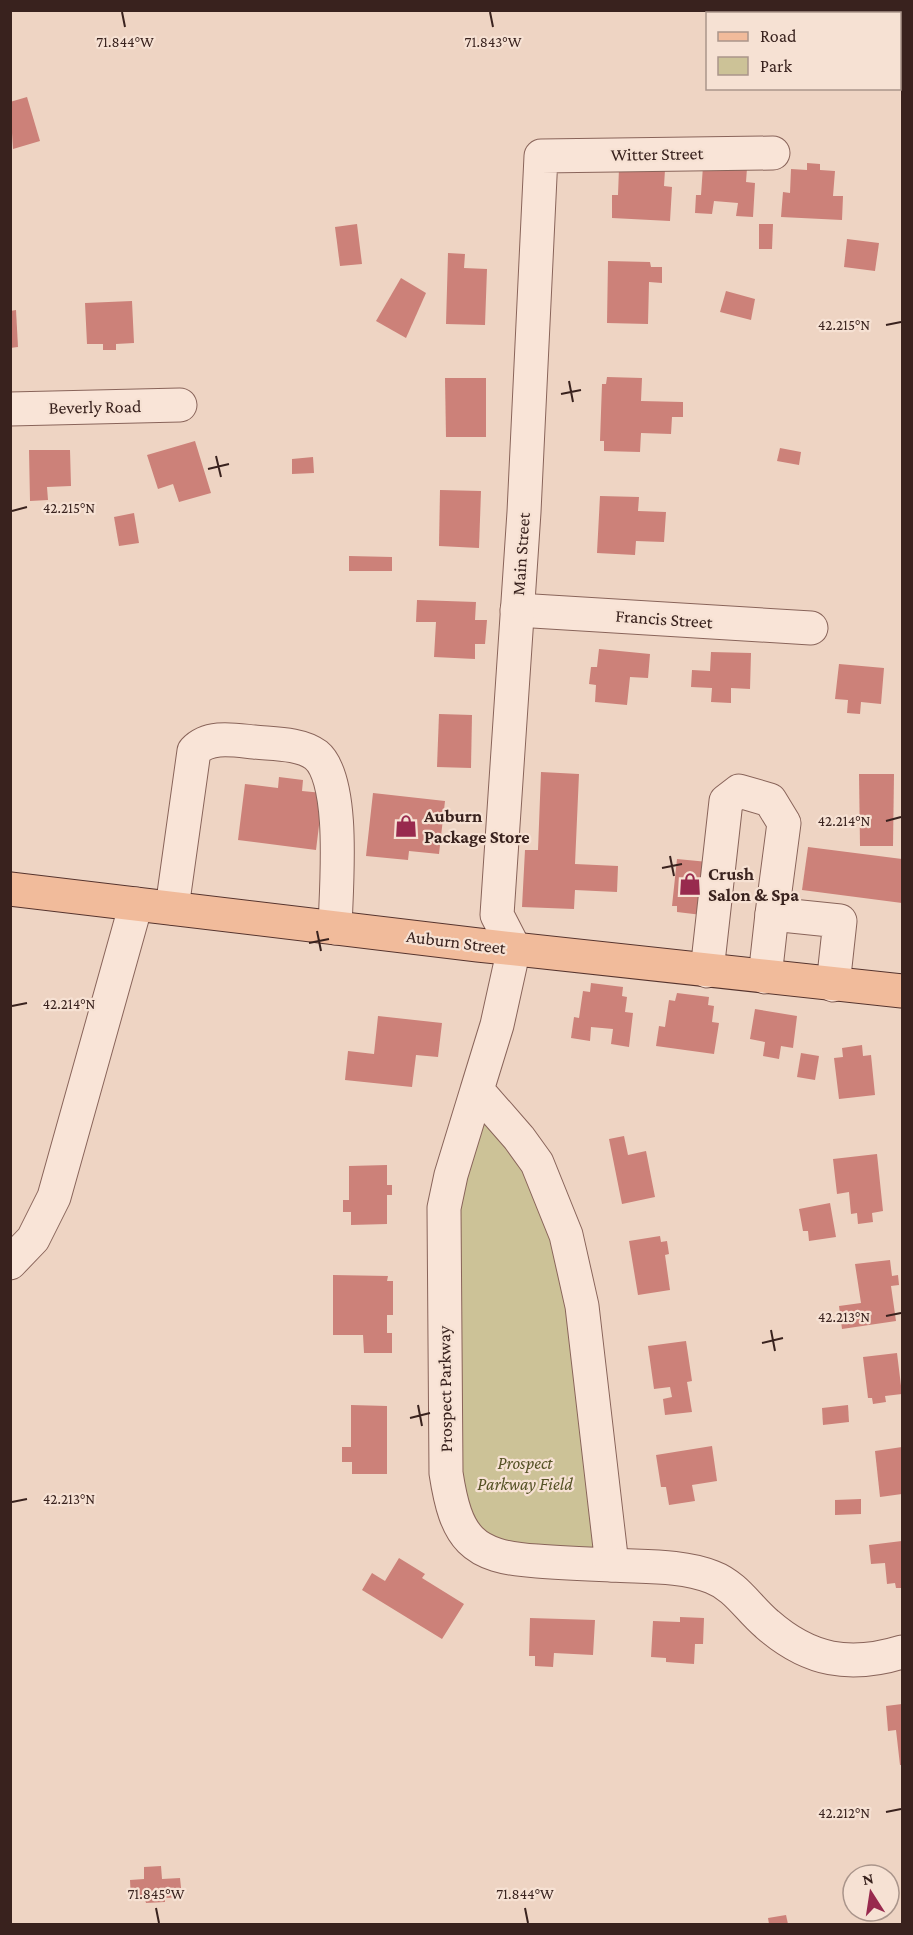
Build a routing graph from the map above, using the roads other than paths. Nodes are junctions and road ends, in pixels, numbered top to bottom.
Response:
1 (773, 153) dead end
2 (542, 156) joint
3 (180, 405) dead end
4 (10, 409) edge
5 (517, 610) junction
6 (811, 628) dead end
7 (10, 889) edge
8 (136, 904) junction
9 (172, 908) junction
10 (772, 914) junction
11 (336, 928) junction
12 (514, 948) junction
13 (707, 971) junction
14 (765, 977) junction
15 (834, 985) junction
16 (903, 991) edge
17 (477, 1090) junction
18 (10, 1263) edge
19 (612, 1565) junction
20 (903, 1652) edge

1 - 2 street, Witter Street
2 - 5 street, Main Street
3 - 4 street, Beverly Road
5 - 6 street, Francis Street
5 - 12 street, Main Street
7 - 8 main road, Auburn Street
8 - 9 main road, Auburn Street
8 - 18 street
9 - 11 main road, Auburn Street
9 - 11 street
10 - 13 street
10 - 14 street
10 - 15 street
11 - 12 main road, Auburn Street
12 - 13 main road, Auburn Street
12 - 17 street, Prospect Parkway
13 - 14 main road, Auburn Street
14 - 15 main road, Auburn Street
15 - 16 main road, Auburn Street
17 - 19 street
17 - 19 street, Prospect Parkway
19 - 20 street, Prospect Parkway

